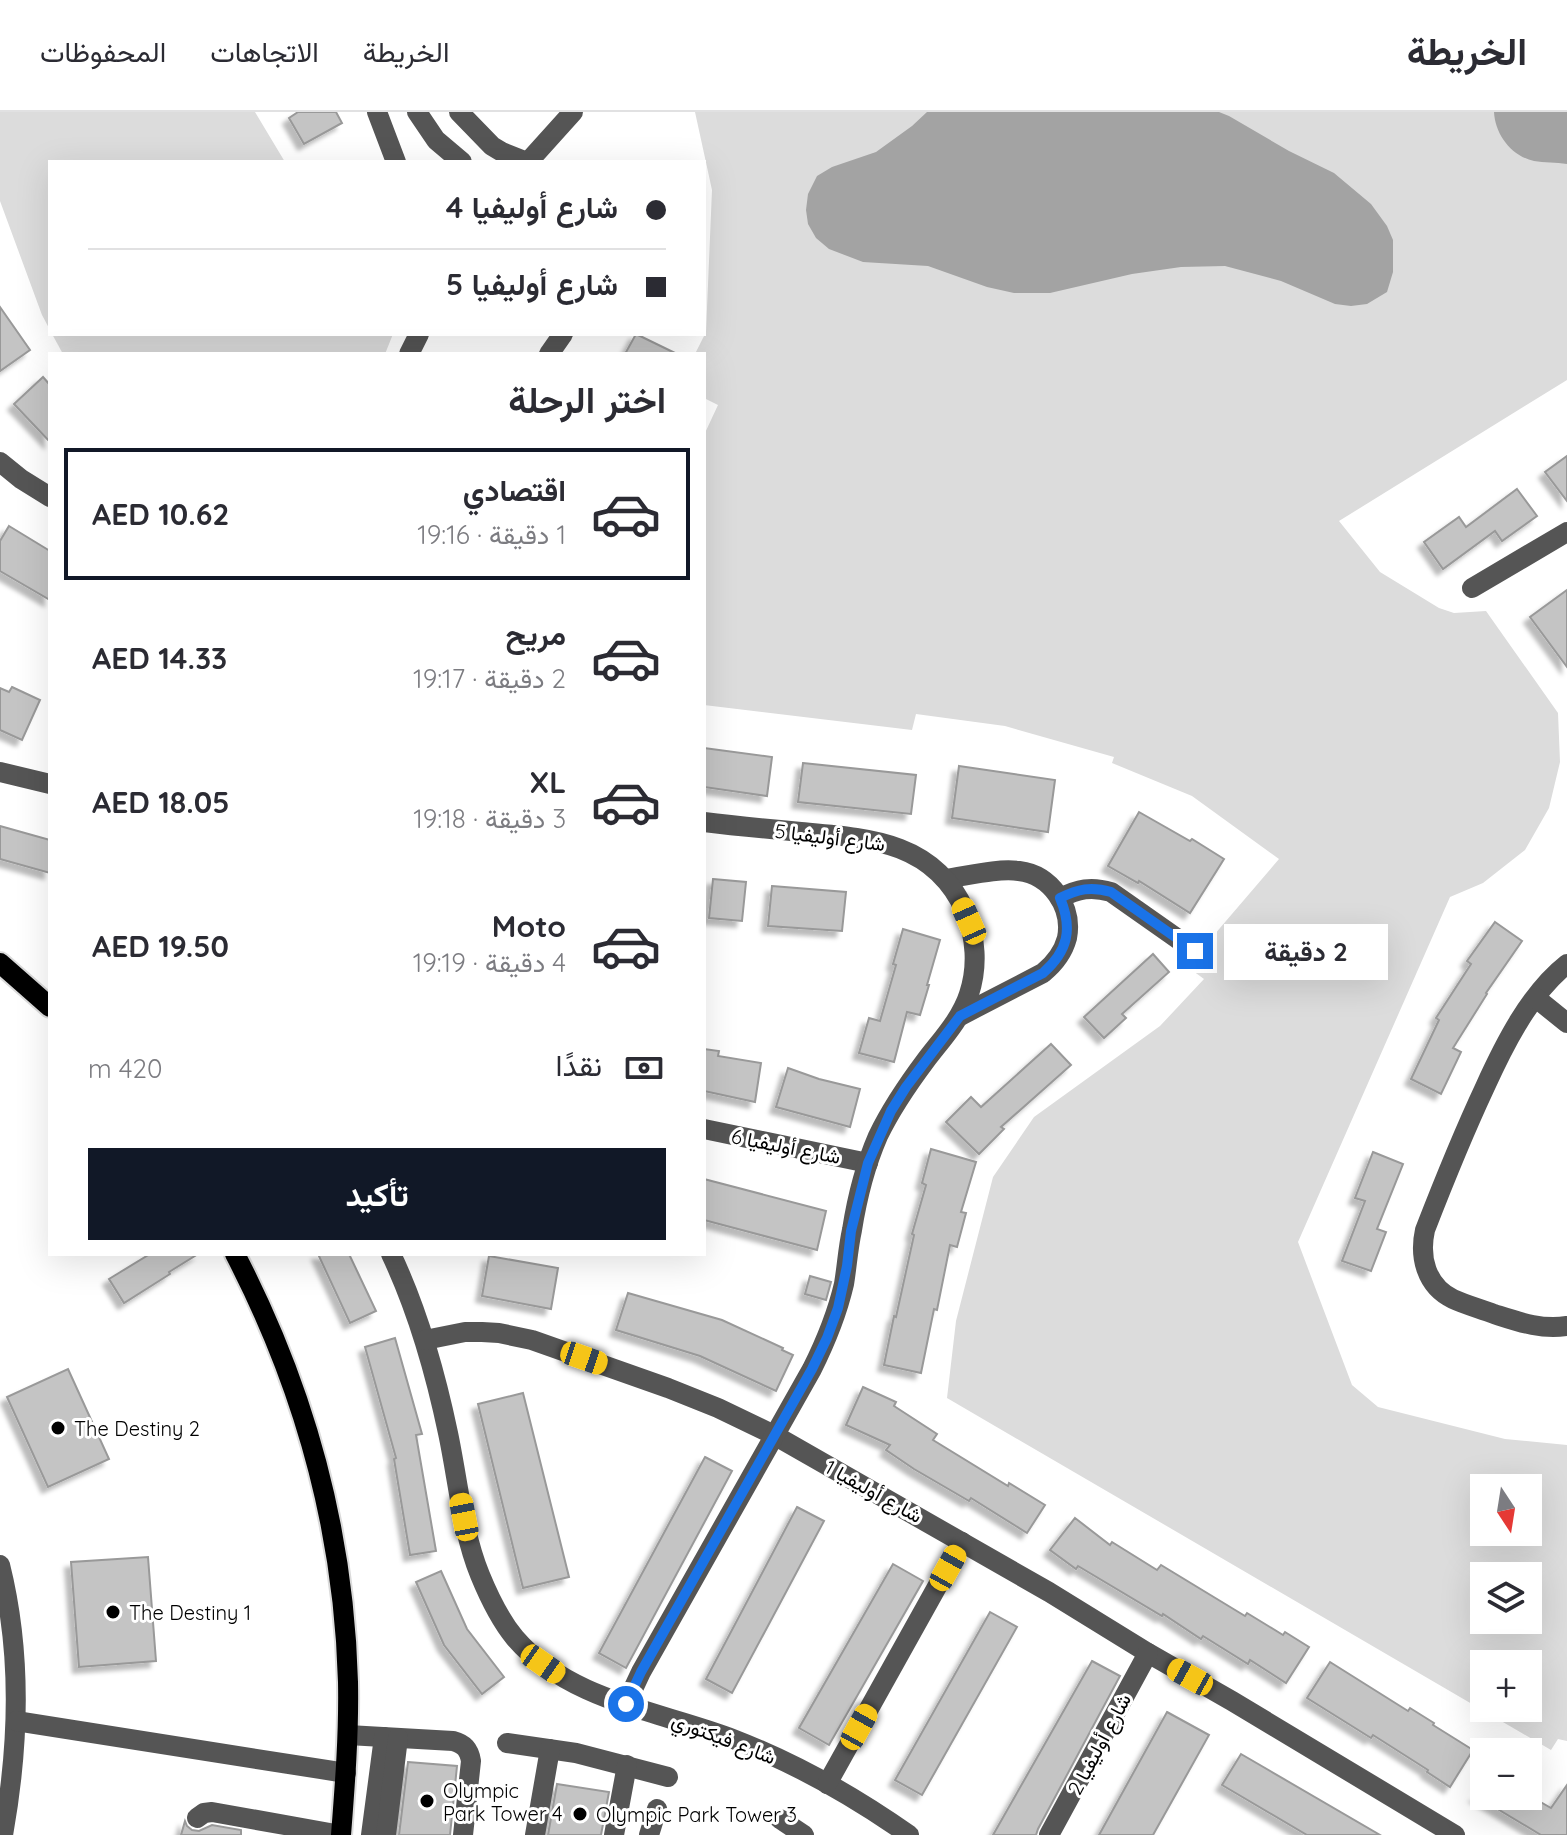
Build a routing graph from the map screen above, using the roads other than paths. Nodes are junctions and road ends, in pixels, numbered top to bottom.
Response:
1 (377, 112) edge
2 (417, 112) edge
3 (459, 112) edge
4 (573, 112) edge
5 (395, 160) edge
6 (460, 160) edge
7 (523, 160) edge
8 (530, 160) edge
9 (0, 462) edge
10 (48, 496) edge
11 (1567, 532) edge
12 (1472, 588) dead end
13 (48, 770) edge
14 (4, 773) edge
15 (48, 784) edge
16 (706, 822) edge
17 (945, 879) junction
18 (1060, 898) junction
19 (1195, 951) dead end
20 (0, 963) edge
21 (1567, 964) edge
22 (1536, 998) junction
23 (48, 1005) edge
24 (960, 1016) junction
25 (1567, 1023) edge
26 (706, 1129) edge
27 (868, 1163) junction
28 (236, 1256) edge
29 (392, 1256) edge
30 (1567, 1326) edge
31 (425, 1340) junction
32 (774, 1435) junction
33 (962, 1542) junction
34 (0, 1565) edge
35 (7, 1646) edge
36 (1148, 1653) junction
37 (626, 1704) junction
38 (16, 1721) junction
39 (348, 1735) junction
40 (391, 1738) junction
41 (507, 1743) dead end
42 (550, 1749) junction
43 (627, 1765) junction
44 (346, 1773) junction
45 (668, 1777) dead end
46 (827, 1784) junction
47 (657, 1809) dead end
48 (197, 1818) dead end
49 (780, 1819) dead end
50 (3, 1835) edge
51 (341, 1835) edge
52 (371, 1835) edge
53 (386, 1835) edge
54 (463, 1835) edge
55 (535, 1835) edge
56 (614, 1835) edge
57 (649, 1835) edge
58 (804, 1835) edge
59 (909, 1835) edge
60 (1049, 1835) edge
61 (1455, 1835) edge

1 - 5 street
2 - 6 street
3 - 7 street
4 - 8 street
9 - 10 street
11 - 12 street
13 - 14 street
14 - 15 street
16 - 17 street, شارع أوليفيا 5
17 - 18 street
17 - 24 street, شارع أوليفيا 5
18 - 19 street
18 - 24 street, شارع أوليفيا 5
20 - 23 main road
21 - 22 street
22 - 25 street
22 - 30 street
24 - 27 street, شارع أوليفيا 5
26 - 27 street, شارع أوليفيا 6
27 - 32 street, شارع أوليفيا 5
28 - 39 main road
29 - 31 street, شارع فيكتوري
31 - 32 street, شارع أوليفيا 1
31 - 37 street, شارع فيكتوري
32 - 33 street, شارع أوليفيا 1
32 - 37 street, شارع أوليفيا 5
33 - 36 street, شارع أوليفيا 1
33 - 46 street
34 - 35 street
35 - 38 street
36 - 60 street, شارع أوليفيا 2
36 - 61 street, شارع أوليفيا 1
37 - 46 street, شارع فيكتوري
38 - 44 street
38 - 50 street
39 - 40 street
39 - 44 main road
40 - 52 street
40 - 53 street
40 - 54 street
41 - 42 street
42 - 43 street
42 - 55 street
43 - 45 street
43 - 56 street
44 - 51 main road
46 - 59 street, شارع فيكتوري
47 - 57 street
48 - 51 street
49 - 58 street

